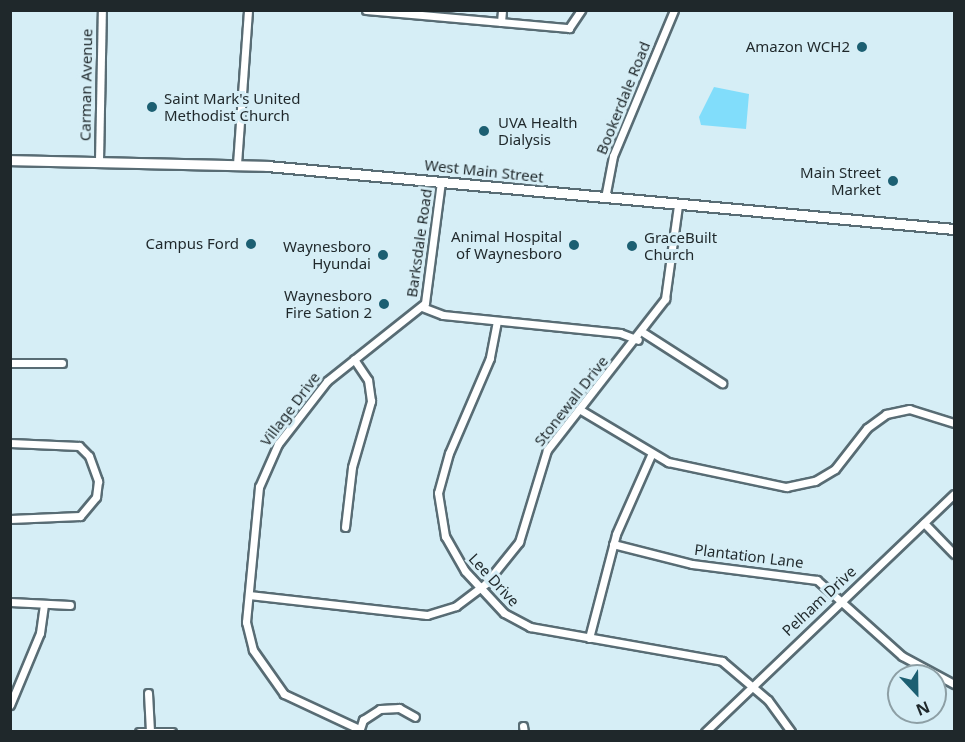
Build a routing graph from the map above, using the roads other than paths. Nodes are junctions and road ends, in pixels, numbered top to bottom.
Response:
1 (102, 10) edge
2 (248, 10) edge
3 (366, 10) edge
4 (502, 10) edge
5 (581, 10) edge
6 (674, 10) edge
7 (501, 22) junction
8 (10, 160) edge
9 (99, 161) junction
10 (237, 164) junction
11 (441, 182) junction
12 (605, 198) junction
13 (678, 205) junction
14 (954, 229) edge
15 (422, 308) junction
16 (497, 321) junction
17 (644, 333) junction
18 (638, 340) junction
19 (354, 359) junction
20 (10, 363) edge
21 (62, 363) dead end
22 (722, 383) dead end
23 (579, 409) junction
24 (954, 423) edge
25 (10, 443) edge
26 (651, 455) junction
27 (954, 494) edge
28 (10, 519) edge
29 (924, 523) junction
30 (345, 526) dead end
31 (613, 544) junction
32 (954, 555) edge
33 (479, 588) junction
34 (249, 596) junction
35 (840, 599) junction
36 (10, 602) edge
37 (70, 605) dead end
38 (44, 606) junction
39 (589, 638) junction
40 (752, 683) junction
41 (954, 684) edge
42 (148, 693) dead end
43 (10, 705) edge
44 (415, 717) dead end
45 (150, 729) junction
46 (359, 730) edge
47 (139, 732) edge
48 (172, 732) edge
49 (705, 732) edge
50 (791, 732) edge

1 - 9 street, Carman Avenue
2 - 10 street
3 - 7 street
4 - 7 street
5 - 7 street
6 - 12 street, Bookerdale Road
8 - 9 main road, West Main Street
9 - 10 main road, West Main Street
10 - 11 main road, West Main Street
11 - 12 main road, West Main Street
11 - 15 street, Barksdale Road
12 - 13 main road, West Main Street
13 - 14 main road, West Main Street
13 - 17 street, Stonewall Drive
15 - 16 street
15 - 19 street, Village Drive
16 - 18 street
16 - 33 street, Lee Drive
17 - 18 street, Stonewall Drive
17 - 22 street
18 - 23 street, Stonewall Drive
19 - 30 street
19 - 34 street, Village Drive
20 - 21 street
23 - 26 street
23 - 33 street, Stonewall Drive
24 - 26 street
25 - 28 street
26 - 31 street
27 - 29 street, Pelham Drive
29 - 32 street
29 - 35 street, Pelham Drive
31 - 35 street, Plantation Lane
31 - 39 street
33 - 34 street, Stonewall Drive
33 - 39 street, Lee Drive
34 - 46 street, Village Drive
35 - 40 street, Pelham Drive
35 - 41 street, Plantation Lane
36 - 38 street
37 - 38 street
38 - 43 street
39 - 40 street, Lee Drive
40 - 49 street, Pelham Drive
40 - 50 street, Lee Drive
42 - 45 street
44 - 46 street
45 - 47 street
45 - 48 street

